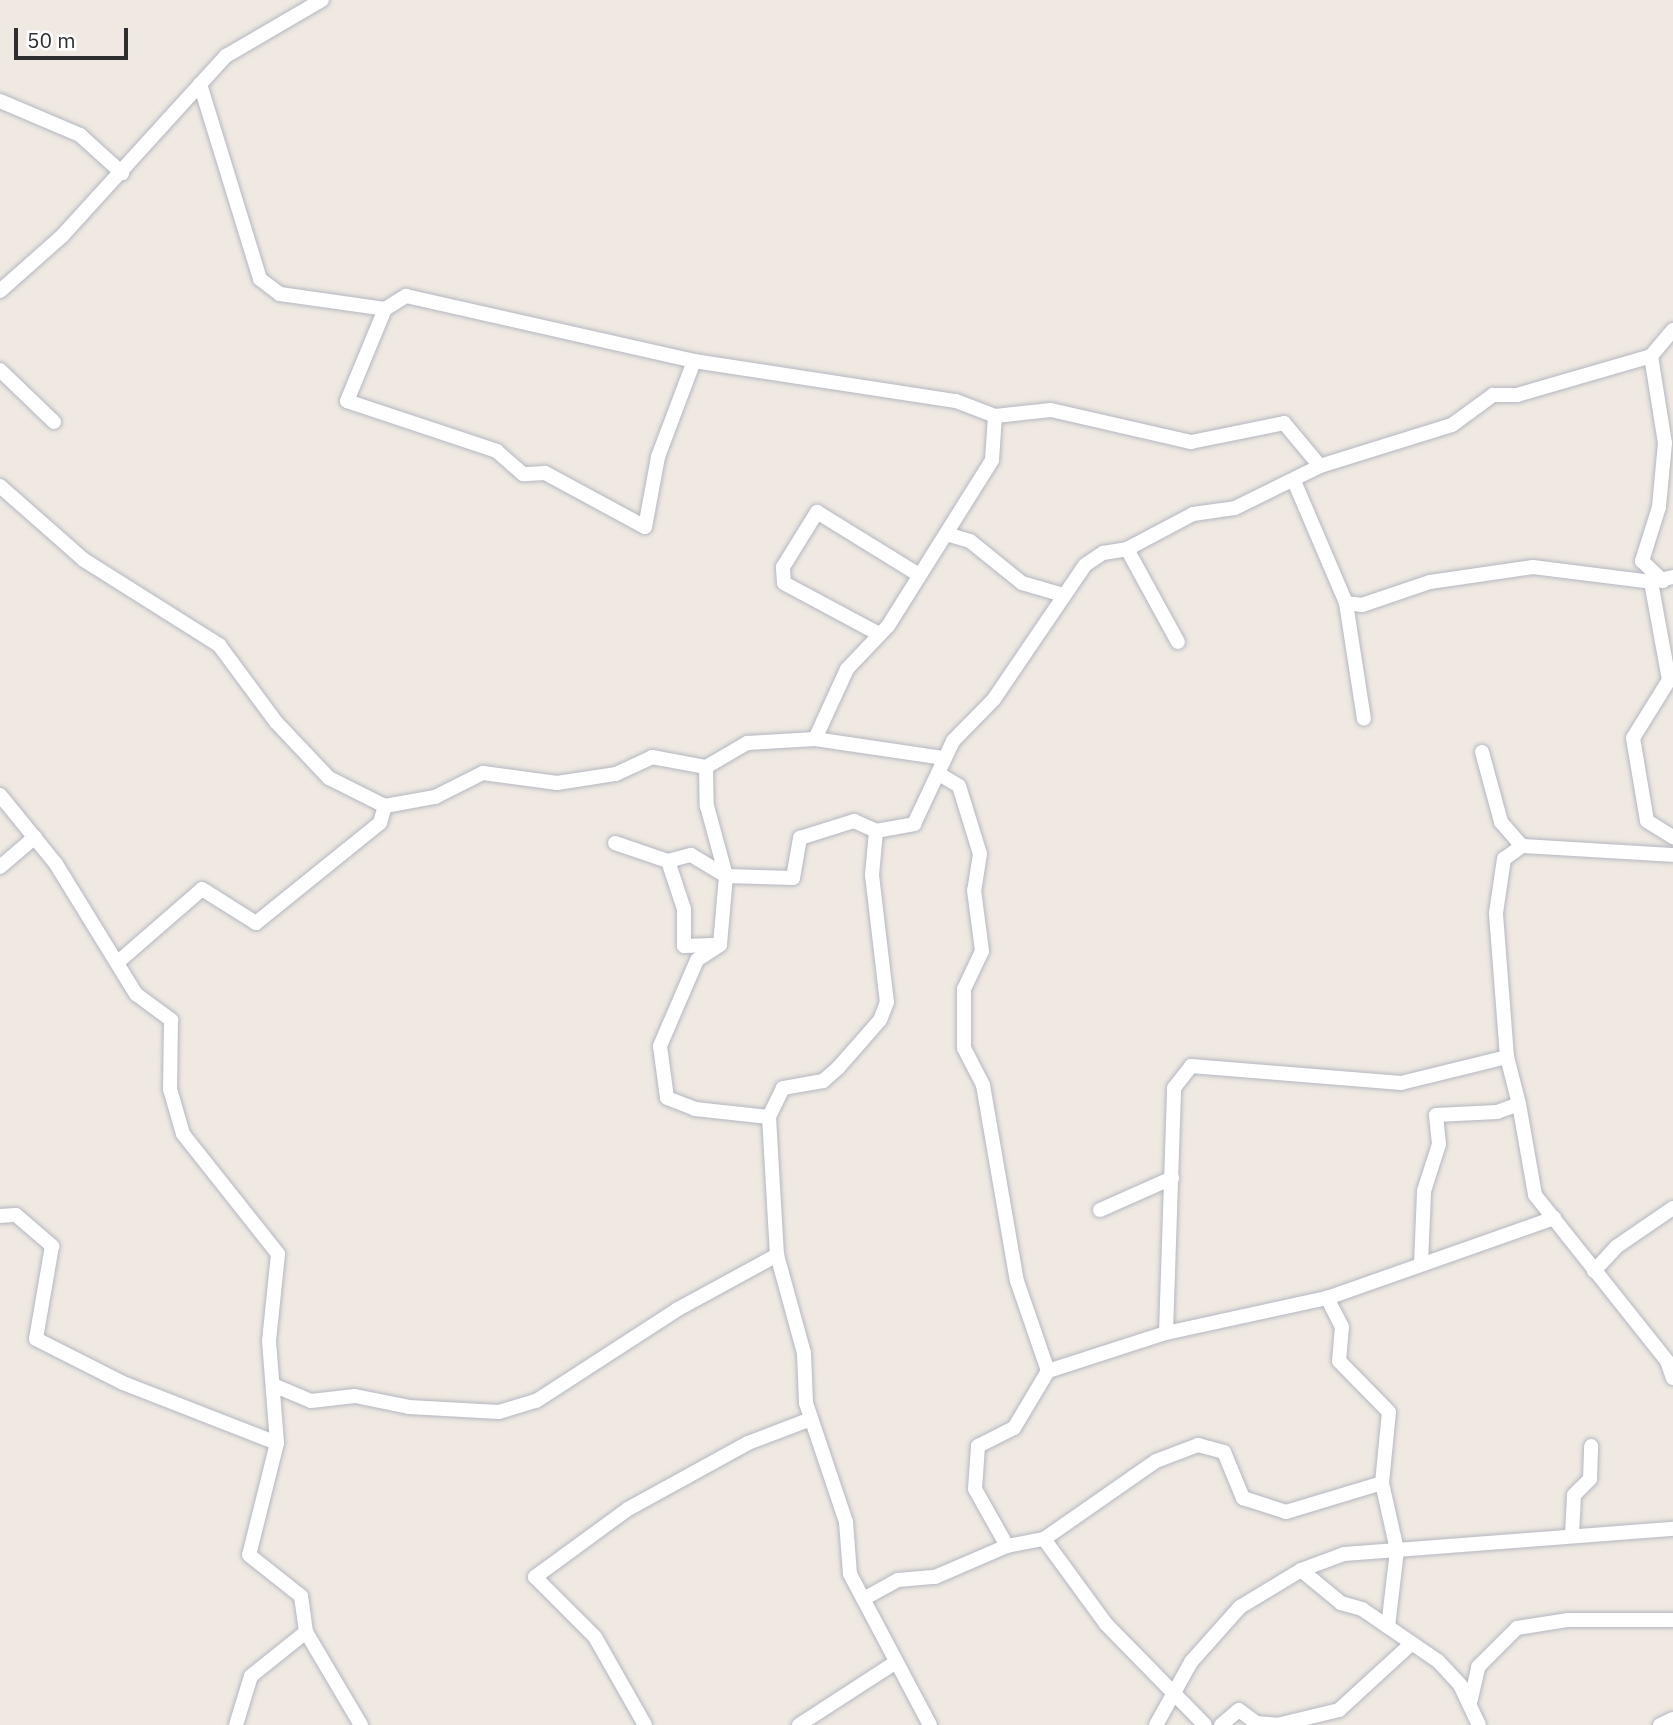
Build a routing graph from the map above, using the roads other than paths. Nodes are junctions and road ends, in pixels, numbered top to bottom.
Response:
1 (322, 0) edge
2 (200, 84) junction
3 (0, 101) edge
4 (122, 173) junction
5 (0, 291) edge
6 (385, 309) junction
7 (1673, 330) edge
8 (1651, 356) junction
9 (694, 361) junction
10 (0, 370) edge
11 (995, 416) junction
12 (54, 422) dead end
13 (1320, 466) junction
14 (1294, 481) junction
15 (0, 486) edge
16 (950, 535) junction
17 (1127, 549) junction
18 (919, 575) junction
19 (1662, 580) edge
20 (1063, 595) junction
21 (1346, 603) junction
22 (879, 635) junction
23 (1178, 642) dead end
24 (1364, 719) dead end
25 (815, 739) junction
26 (1482, 752) dead end
27 (943, 758) junction
28 (706, 767) junction
29 (940, 774) junction
30 (0, 795) edge
31 (385, 806) junction
32 (876, 831) junction
33 (35, 836) junction
34 (1673, 837) edge
35 (615, 843) dead end
36 (1522, 846) junction
37 (1673, 855) edge
38 (668, 861) junction
39 (0, 867) edge
40 (726, 876) junction
41 (720, 945) junction
42 (118, 962) junction
43 (1507, 1057) junction
44 (1519, 1104) junction
45 (769, 1117) junction
46 (1172, 1178) junction
47 (1673, 1208) edge
48 (1100, 1210) dead end
49 (0, 1216) edge
50 (1554, 1218) junction
51 (777, 1255) junction
52 (1421, 1264) junction
53 (1594, 1271) junction
54 (1327, 1298) junction
55 (1166, 1333) junction
56 (1048, 1371) junction
57 (1673, 1378) edge
58 (273, 1385) junction
59 (811, 1419) junction
60 (277, 1443) junction
61 (1591, 1446) dead end
62 (1382, 1483) junction
63 (1673, 1529) edge
64 (1572, 1534) junction
65 (1044, 1539) junction
66 (1007, 1546) junction
67 (1397, 1550) junction
68 (1301, 1570) junction
69 (867, 1597) junction
70 (1673, 1620) edge
71 (1388, 1627) junction
72 (306, 1632) junction
73 (1410, 1645) junction
74 (896, 1662) junction
75 (1174, 1694) junction
76 (1470, 1703) junction
77 (1673, 1719) edge
78 (236, 1725) edge
79 (361, 1725) edge
80 (645, 1725) edge
81 (799, 1725) edge
82 (930, 1725) edge
83 (1156, 1725) edge
84 (1205, 1725) edge
85 (1221, 1725) edge
86 (1479, 1725) edge
87 (1660, 1725) edge

1 - 2 street
2 - 4 street
2 - 6 street
3 - 4 street
4 - 5 street
6 - 9 street
6 - 9 street
7 - 8 street
8 - 13 street
8 - 19 street
9 - 11 street
10 - 12 street
11 - 13 street
11 - 16 street
13 - 14 street
14 - 17 street
14 - 21 street
15 - 31 street
16 - 18 street
16 - 20 street
17 - 20 street
17 - 23 street
18 - 22 street
18 - 22 street
19 - 21 street
19 - 34 street
20 - 27 street
21 - 24 street
22 - 25 street
25 - 27 street
25 - 28 street
26 - 36 street
27 - 29 street
28 - 31 street
28 - 40 street
29 - 32 street
29 - 56 street
30 - 33 street
31 - 42 street
32 - 40 street
32 - 45 street
33 - 39 street
33 - 42 street
35 - 38 street
36 - 37 street
36 - 43 street
38 - 40 street
38 - 41 street
40 - 41 street
41 - 45 street
42 - 58 street
43 - 44 street
43 - 46 street
44 - 50 street
44 - 52 street
45 - 51 street
46 - 48 street
46 - 55 street
47 - 53 street
49 - 60 street
50 - 52 street
50 - 53 street
51 - 58 street
51 - 59 street
52 - 54 street
53 - 57 street
54 - 55 street
54 - 62 street
55 - 56 street
56 - 66 street
58 - 60 street
59 - 69 street
59 - 80 street
60 - 72 street
61 - 64 street
62 - 65 street
62 - 67 street
63 - 64 street
64 - 67 street
65 - 66 street
65 - 75 street
66 - 69 street
67 - 68 street
67 - 71 street
68 - 71 street
68 - 75 street
69 - 74 street
70 - 76 street
71 - 73 street
72 - 78 street
72 - 79 street
73 - 76 street
73 - 85 street
74 - 81 street
74 - 82 street
75 - 83 street
75 - 84 street
76 - 86 street
77 - 87 street

